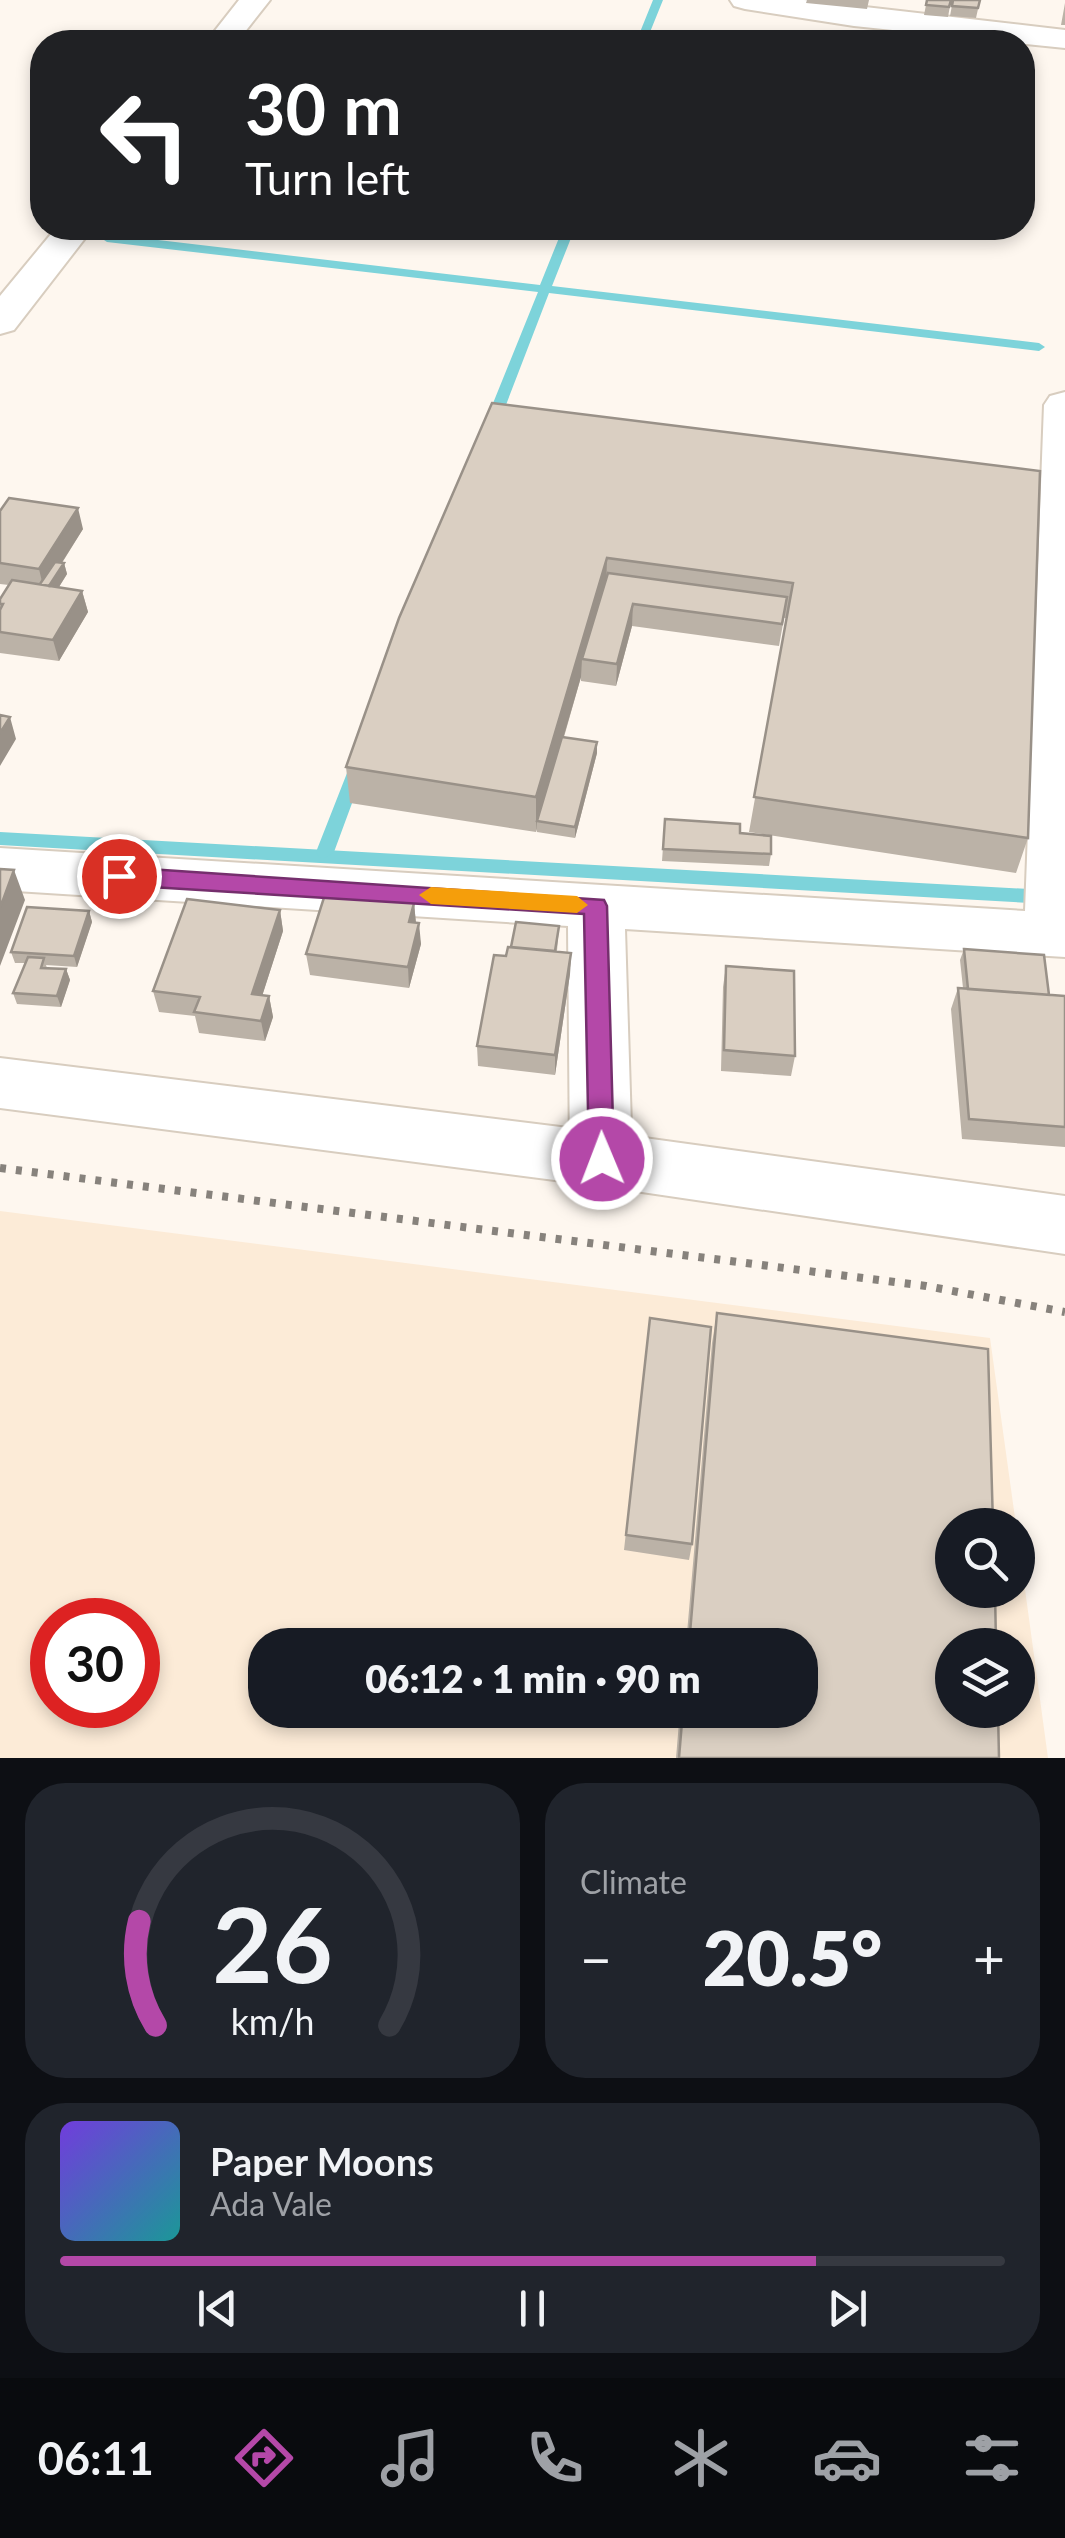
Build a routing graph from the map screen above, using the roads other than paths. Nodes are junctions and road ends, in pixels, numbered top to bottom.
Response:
1 (254, 0) edge
2 (745, 0) edge
3 (230, 30) edge
4 (979, 30) edge
5 (1035, 36) edge
6 (1065, 39) edge
7 (65, 240) edge
8 (0, 322) edge
9 (1065, 405) edge
10 (0, 869) edge
11 (596, 906) junction
12 (1055, 918) edge
13 (0, 1083) edge
14 (602, 1159) junction
15 (1065, 1225) edge

1 - 3 street
2 - 4 street
5 - 6 street
7 - 8 street
9 - 12 street
10 - 11 street
11 - 12 street
11 - 14 street
13 - 14 street
14 - 15 street

